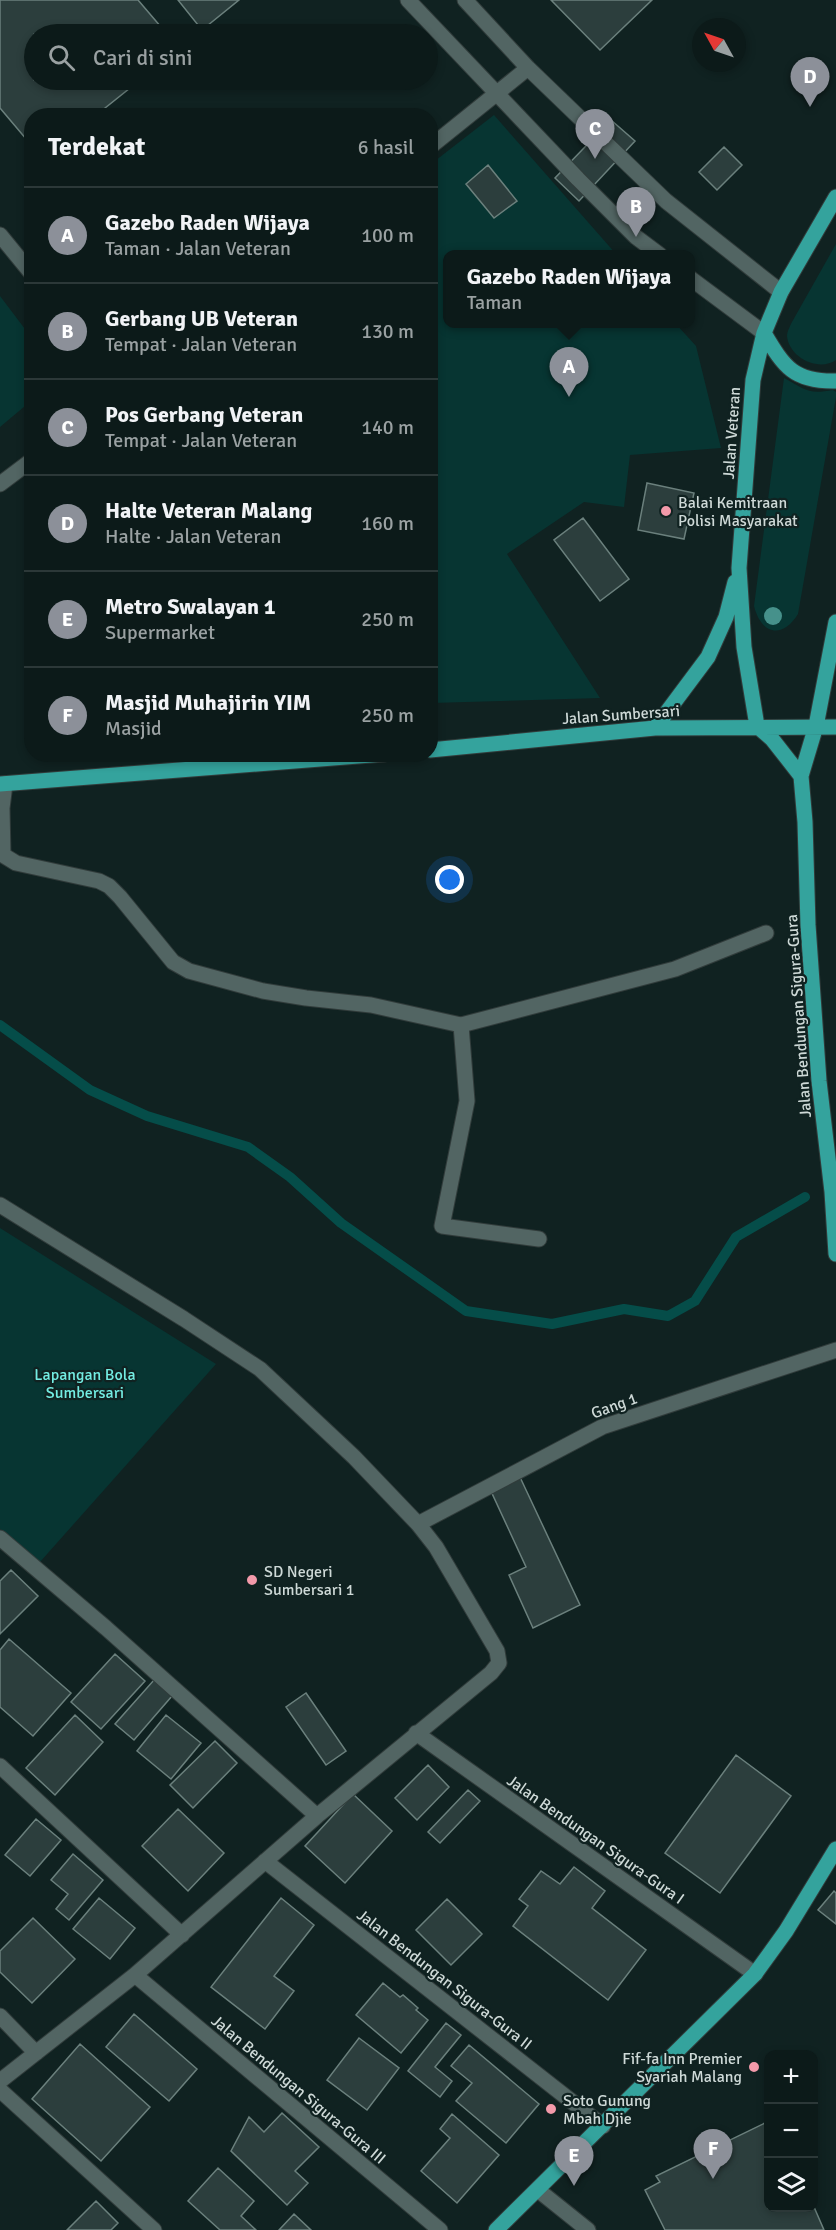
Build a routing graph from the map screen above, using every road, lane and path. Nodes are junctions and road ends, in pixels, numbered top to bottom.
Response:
1 (408, 0) edge
2 (465, 0) edge
3 (430, 24) edge
4 (438, 33) edge
5 (528, 68) junction
6 (496, 96) junction
7 (438, 141) edge
8 (836, 197) edge
9 (0, 235) edge
10 (653, 250) edge
11 (24, 264) edge
12 (695, 282) edge
13 (781, 292) junction
14 (764, 333) junction
15 (836, 381) edge
16 (24, 466) edge
17 (0, 484) edge
18 (739, 568) junction
19 (836, 622) edge
20 (757, 726) junction
21 (816, 726) junction
22 (836, 727) edge
23 (656, 728) junction
24 (438, 749) edge
25 (282, 762) edge
26 (801, 776) junction
27 (2, 784) edge
28 (766, 933) dead end
29 (461, 1025) junction
30 (0, 1205) edge
31 (539, 1239) dead end
32 (836, 1254) edge
33 (836, 1350) edge
34 (418, 1524) junction
35 (0, 1538) edge
36 (416, 1733) junction
37 (0, 1766) edge
38 (317, 1816) junction
39 (836, 1849) edge
40 (265, 1861) junction
41 (182, 1935) junction
42 (755, 1974) junction
43 (135, 1975) junction
44 (0, 2016) edge
45 (36, 2053) junction
46 (0, 2081) edge
47 (0, 2090) edge
48 (603, 2126) junction
49 (538, 2190) junction
50 (154, 2230) edge
51 (440, 2230) edge
52 (496, 2230) edge
53 (588, 2230) edge

1 - 3 street
2 - 5 street
4 - 6 street
5 - 6 street
5 - 13 street
6 - 7 street
6 - 10 street
8 - 13 main road, Jalan Veteran
9 - 11 street
12 - 14 street
13 - 14 main road, Jalan Veteran
14 - 15 main road
14 - 18 main road, Jalan Veteran
16 - 17 street
18 - 20 main road, Jalan Veteran
18 - 23 main road
19 - 21 main road
20 - 21 main road, Jalan Sumbersari
20 - 23 main road, Jalan Sumbersari
20 - 26 main road
21 - 22 main road, Jalan Sumbersari
21 - 26 main road
23 - 24 main road, Jalan Sumbersari
25 - 27 main road
26 - 32 main road, Jalan Bendungan Sigura-Gura
27 - 29 street
28 - 29 street
29 - 31 street
30 - 34 street
33 - 34 street, Gang 1
34 - 36 street
35 - 38 street
36 - 38 street
36 - 42 street, Jalan Bendungan Sigura-Gura I
37 - 41 street
38 - 40 street
39 - 42 main road
40 - 41 street
40 - 48 street, Jalan Bendungan Sigura-Gura II
41 - 43 street
42 - 48 main road
43 - 45 street
43 - 51 street, Jalan Bendungan Sigura-Gura III
44 - 45 street
45 - 46 street
47 - 50 street
48 - 49 main road
49 - 52 main road
49 - 53 street

